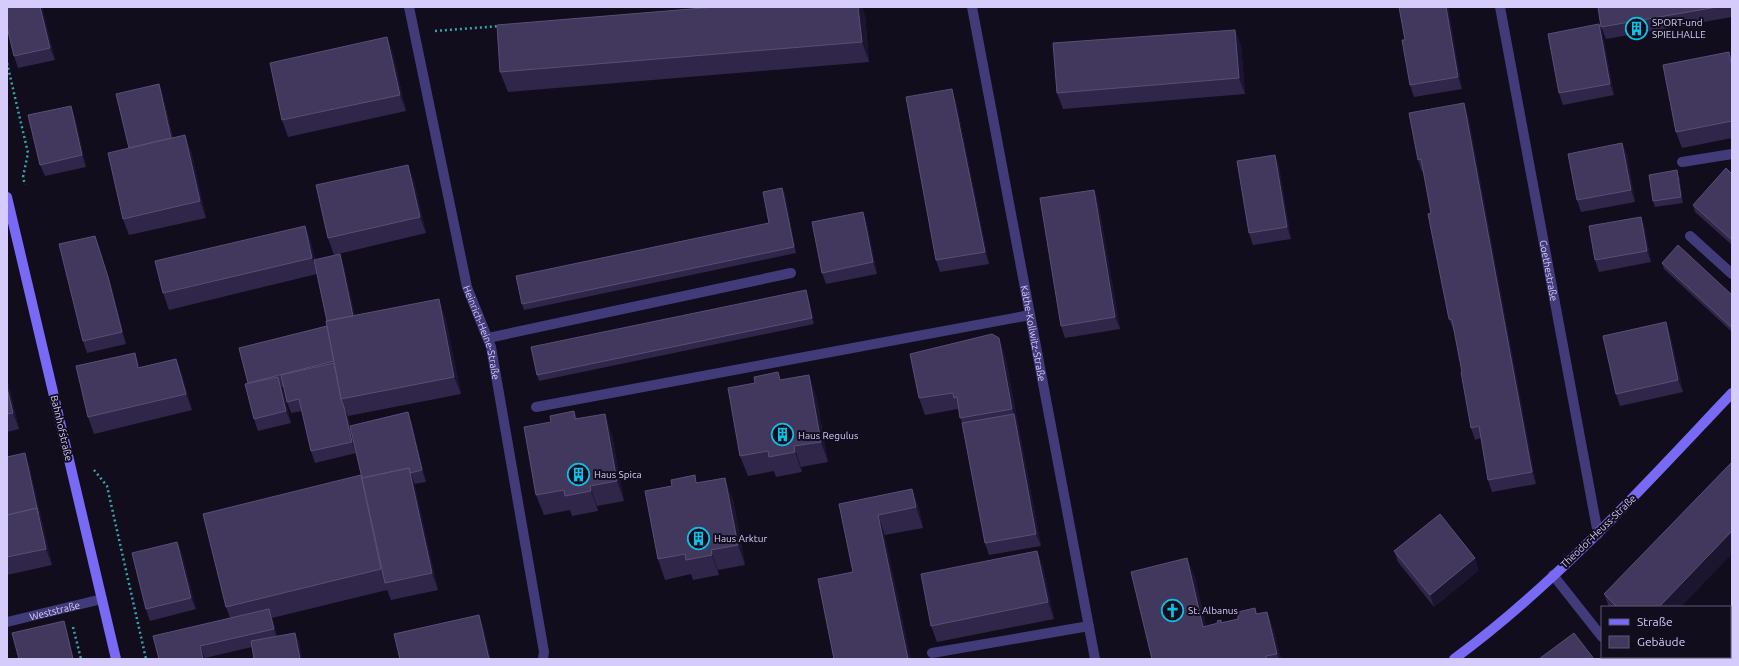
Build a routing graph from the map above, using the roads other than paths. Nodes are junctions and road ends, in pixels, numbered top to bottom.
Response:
1 (409, 7) edge
2 (972, 7) edge
3 (1500, 7) edge
4 (1732, 154) edge
5 (1682, 162) dead end
6 (7, 197) edge
7 (1690, 236) dead end
8 (791, 273) dead end
9 (1732, 274) edge
10 (1030, 315) junction
11 (488, 338) junction
12 (1732, 393) edge
13 (536, 407) dead end
14 (1598, 534) junction
15 (1553, 575) junction
16 (102, 599) junction
17 (7, 622) edge
18 (1089, 626) junction
19 (1601, 636) edge
20 (932, 654) dead end
21 (116, 659) edge
22 (543, 659) edge
23 (1095, 659) edge
24 (1454, 659) edge

1 - 11 street, Heinrich-Heine-Straße
2 - 10 street, Käthe-Kollwitz-Straße
3 - 14 street, Goethestraße
4 - 5 street
6 - 16 street, Bahnhofstraße
7 - 9 street
8 - 11 street
10 - 13 street
10 - 18 street, Käthe-Kollwitz-Straße
11 - 22 street, Heinrich-Heine-Straße
12 - 14 street, Theodor-Heuss-Straße
14 - 15 street, Theodor-Heuss-Straße
15 - 19 street
15 - 24 street, Theodor-Heuss-Straße
16 - 17 street, Weststraße
16 - 21 street, Bahnhofstraße
18 - 20 street
18 - 23 street, Käthe-Kollwitz-Straße

